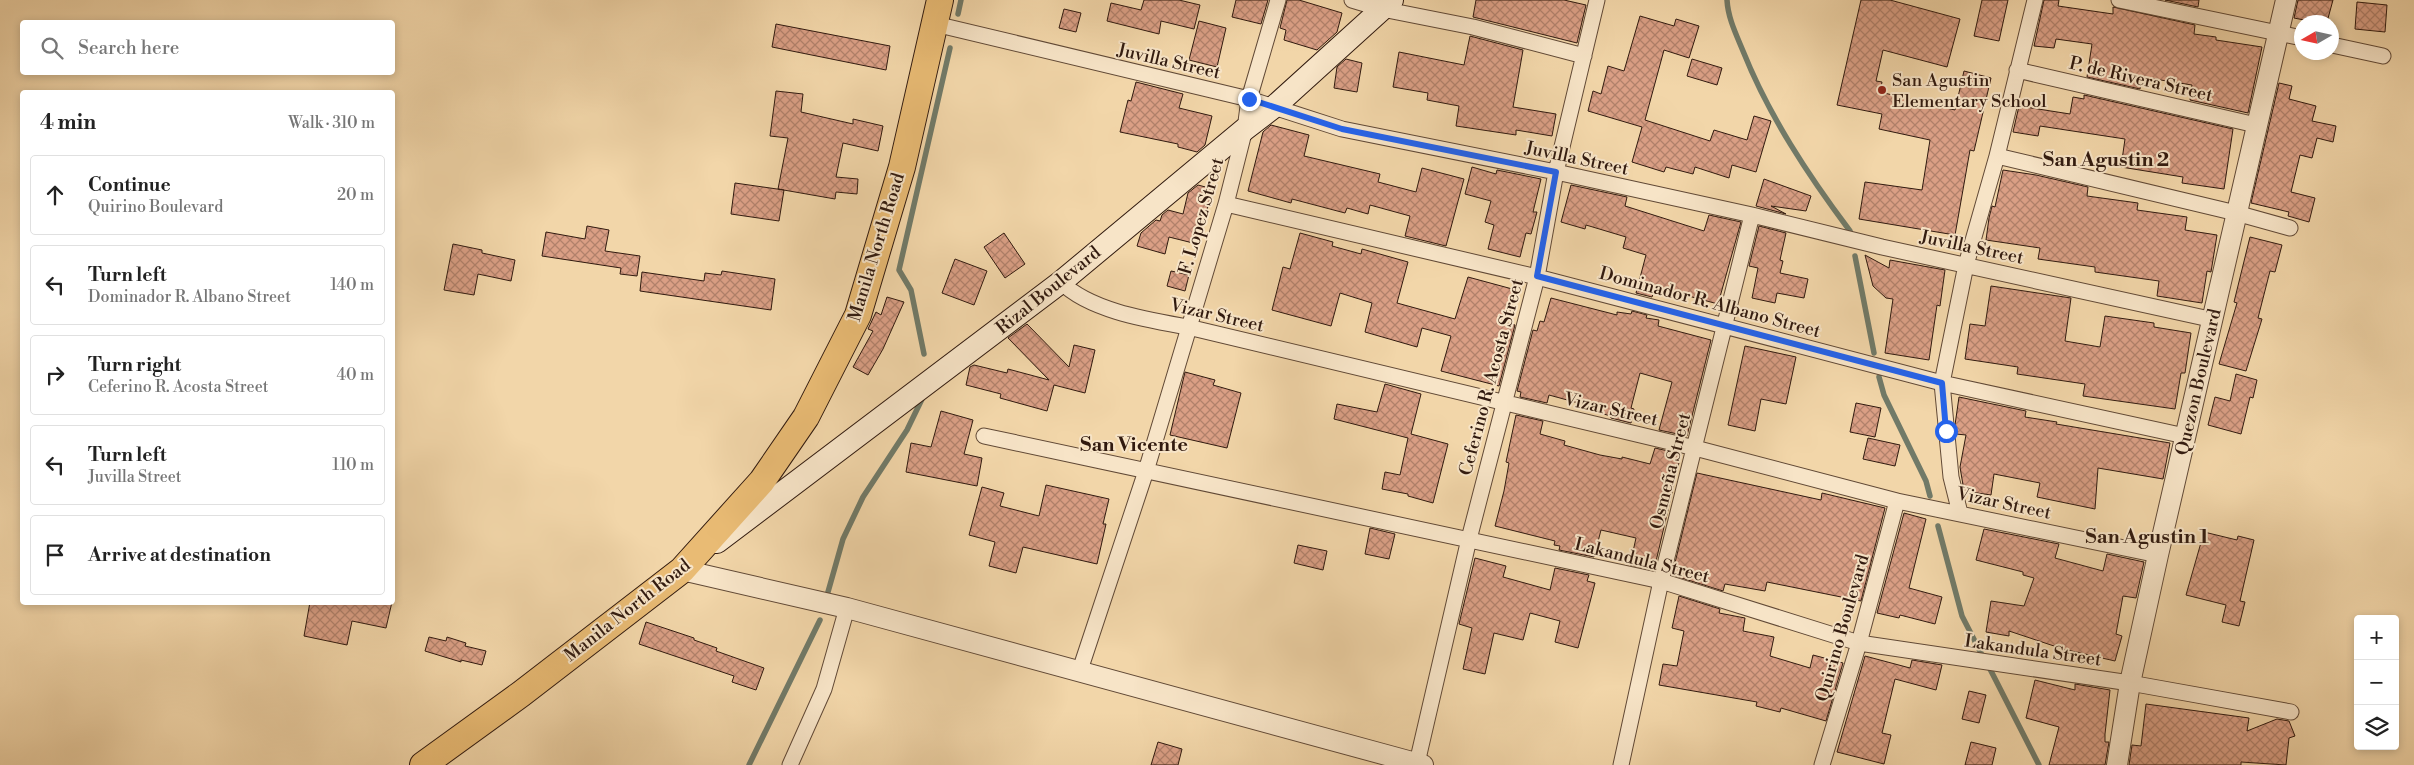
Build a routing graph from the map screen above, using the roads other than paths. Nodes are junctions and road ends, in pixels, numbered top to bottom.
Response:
1 (1278, 0) edge
2 (1352, 0) edge
3 (1597, 0) edge
4 (2035, 0) edge
5 (2120, 0) edge
6 (2286, 0) edge
7 (1387, 5) edge
8 (938, 12) edge
9 (2277, 33) junction
10 (2294, 36) edge
11 (2339, 47) edge
12 (1584, 56) junction
13 (2383, 56) dead end
14 (2017, 70) junction
15 (1249, 99) junction
16 (1276, 106) junction
17 (2256, 125) junction
18 (1244, 129) junction
19 (1997, 156) junction
20 (1556, 172) junction
21 (1226, 204) junction
22 (2236, 213) junction
23 (1752, 215) junction
24 (2290, 228) dead end
25 (1966, 265) junction
26 (1537, 276) junction
27 (1061, 282) junction
28 (2214, 320) junction
29 (1725, 325) junction
30 (1188, 327) junction
31 (1942, 383) junction
32 (1503, 403) junction
33 (984, 436) dead end
34 (2185, 436) junction
35 (1695, 448) junction
36 (1146, 471) junction
37 (1897, 501) junction
38 (1960, 513) junction
39 (1469, 539) junction
40 (2158, 555) junction
41 (686, 566) junction
42 (1662, 581) junction
43 (847, 608) junction
44 (1859, 643) junction
45 (1080, 670) junction
46 (2130, 683) junction
47 (2291, 712) dead end
48 (1420, 764) edge
49 (423, 765) edge
50 (790, 765) edge
51 (1621, 765) edge
52 (1822, 765) edge
53 (2117, 765) edge

1 - 15 street, F. Lopez Street
2 - 7 street
3 - 12 street, Ceferino R. Acosta Street
4 - 14 street
5 - 9 street
6 - 9 street, Quezon Boulevard
7 - 12 street
7 - 16 main road, Rizal Boulevard
8 - 15 street, Juvilla Street
8 - 41 highway, Manila North Road
9 - 10 street
9 - 17 street, Quezon Boulevard
11 - 13 street
12 - 20 street, Ceferino R. Acosta Street
14 - 17 street, P. de Rivera Street
14 - 19 street
15 - 16 street, Juvilla Street
15 - 18 street, F. Lopez Street
16 - 18 main road, Rizal Boulevard
16 - 20 street, Juvilla Street
17 - 22 street, Quezon Boulevard
18 - 21 street, F. Lopez Street
18 - 27 main road, Rizal Boulevard
19 - 22 street
19 - 25 street
20 - 23 street, Juvilla Street
20 - 26 street, Ceferino R. Acosta Street
21 - 26 street, Dominador R. Albano Street
21 - 30 street, F. Lopez Street
22 - 24 street
22 - 28 street, Quezon Boulevard
23 - 25 street, Juvilla Street
23 - 29 street, Osmeña Street
25 - 28 street, Juvilla Street
25 - 31 street
26 - 29 street, Dominador R. Albano Street
26 - 32 street, Ceferino R. Acosta Street
27 - 30 street, Vizar Street
27 - 41 main road, Rizal Boulevard
28 - 34 street, Quezon Boulevard
29 - 31 street, Dominador R. Albano Street
29 - 35 street, Osmeña Street
30 - 32 street, Vizar Street
30 - 36 street, F. Lopez Street
31 - 34 street, Dominador R. Albano Street
31 - 38 street
32 - 35 street, Vizar Street
32 - 39 street, Ceferino R. Acosta Street
33 - 36 street, Lakandula Street
34 - 40 street, Quezon Boulevard
35 - 37 street, Vizar Street
35 - 42 street, Osmeña Street
36 - 39 street, Lakandula Street
36 - 45 street, F. Lopez Street
37 - 38 street, Vizar Street
37 - 44 street, Quirino Boulevard
38 - 40 street, Vizar Street
39 - 42 street, Lakandula Street
39 - 48 street, Ceferino R. Acosta Street
40 - 46 street, Quezon Boulevard
41 - 43 street
41 - 49 highway, Manila North Road
42 - 44 street, Lakandula Street
42 - 51 street, Osmeña Street
43 - 45 street
43 - 50 street
44 - 46 street, Lakandula Street
44 - 52 street, Quirino Boulevard
45 - 48 street
46 - 47 street, Lakandula Street
46 - 53 street, Quezon Boulevard

